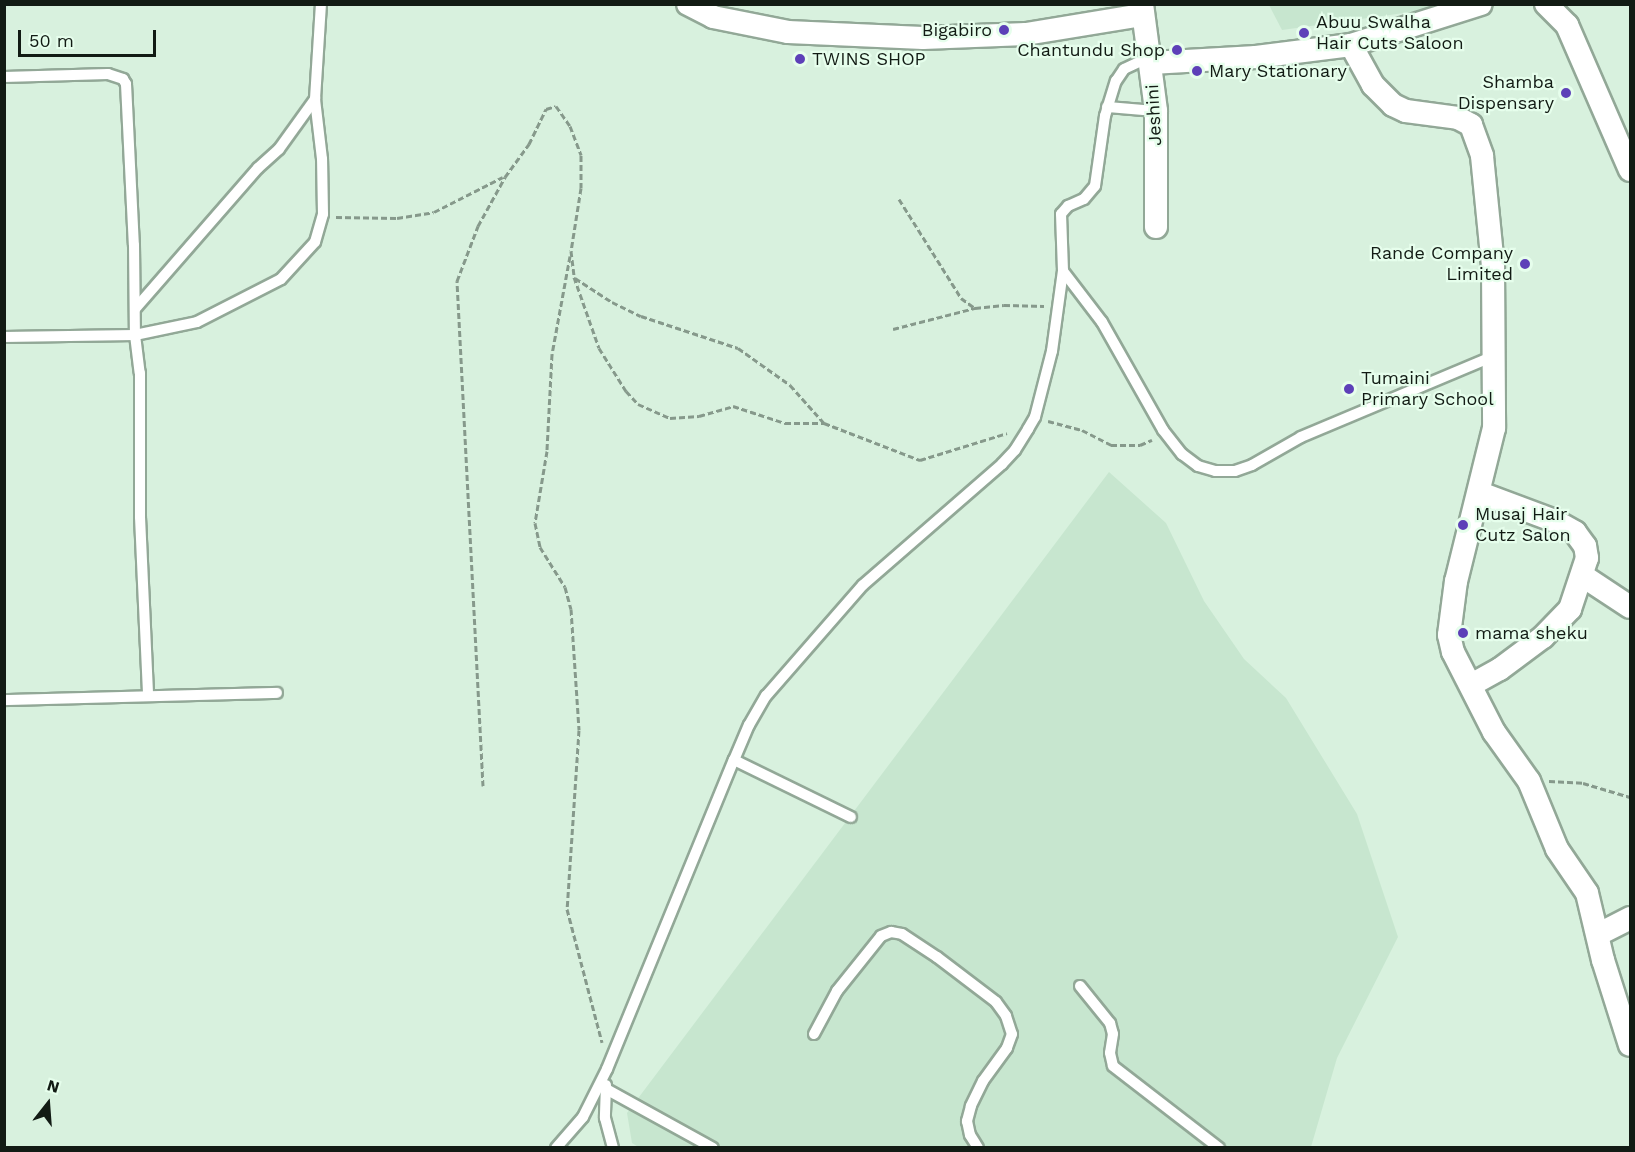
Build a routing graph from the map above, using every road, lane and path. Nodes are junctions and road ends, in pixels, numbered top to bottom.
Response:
1 (321, 4) edge
2 (688, 4) edge
3 (1481, 4) edge
4 (1546, 4) edge
5 (1142, 10) edge
6 (1352, 45) junction
7 (1149, 61) junction
8 (4, 77) edge
9 (315, 99) junction
10 (1107, 107) junction
11 (1156, 111) junction
12 (1630, 170) edge
13 (505, 177) junction
14 (899, 198) dead end
15 (322, 214) junction
16 (1156, 227) dead end
17 (571, 251) junction
18 (1063, 272) junction
19 (574, 277) junction
20 (1058, 306) junction
21 (975, 308) junction
22 (135, 309) junction
23 (893, 329) dead end
24 (135, 335) junction
25 (4, 337) edge
26 (1494, 356) junction
27 (1035, 417) junction
28 (824, 423) junction
29 (1028, 429) junction
30 (1163, 430) junction
31 (1480, 493) junction
32 (1583, 576) junction
33 (1630, 607) edge
34 (1471, 685) junction
35 (277, 693) dead end
36 (148, 694) junction
37 (4, 700) edge
38 (734, 760) junction
39 (1529, 781) junction
40 (483, 786) dead end
41 (1630, 797) edge
42 (851, 817) dead end
43 (1630, 918) edge
44 (1599, 934) junction
45 (1080, 986) dead end
46 (814, 1034) dead end
47 (1630, 1045) edge
48 (607, 1070) junction
49 (606, 1089) junction
50 (556, 1148) edge
51 (613, 1148) edge
52 (712, 1148) edge
53 (978, 1148) edge
54 (1219, 1148) edge

1 - 9 lane
2 - 5 street
3 - 6 street
4 - 12 street
5 - 7 street, Jeshini
6 - 7 street
6 - 26 street
7 - 10 lane
7 - 11 street, Jeshini
8 - 22 lane
9 - 15 lane
9 - 22 lane
10 - 11 lane
10 - 18 lane
11 - 16 street, Jeshini
13 - 15 path
13 - 17 path
13 - 40 path
14 - 21 path
15 - 24 lane
17 - 19 path
17 - 48 path
18 - 20 lane
18 - 30 lane
19 - 28 path
19 - 28 path
20 - 21 path
20 - 27 lane
21 - 23 path
22 - 24 lane
24 - 25 lane
24 - 36 lane
26 - 30 lane
26 - 31 street
27 - 29 lane
27 - 30 path
28 - 29 path
29 - 38 lane
31 - 32 street
31 - 34 street
32 - 33 street
32 - 34 street
34 - 39 street
35 - 36 lane
36 - 37 lane
38 - 42 lane
38 - 48 lane
39 - 41 path
39 - 44 street
43 - 44 street
44 - 47 street
45 - 54 lane
46 - 53 lane
48 - 49 lane
48 - 50 lane
49 - 51 lane
49 - 52 lane

